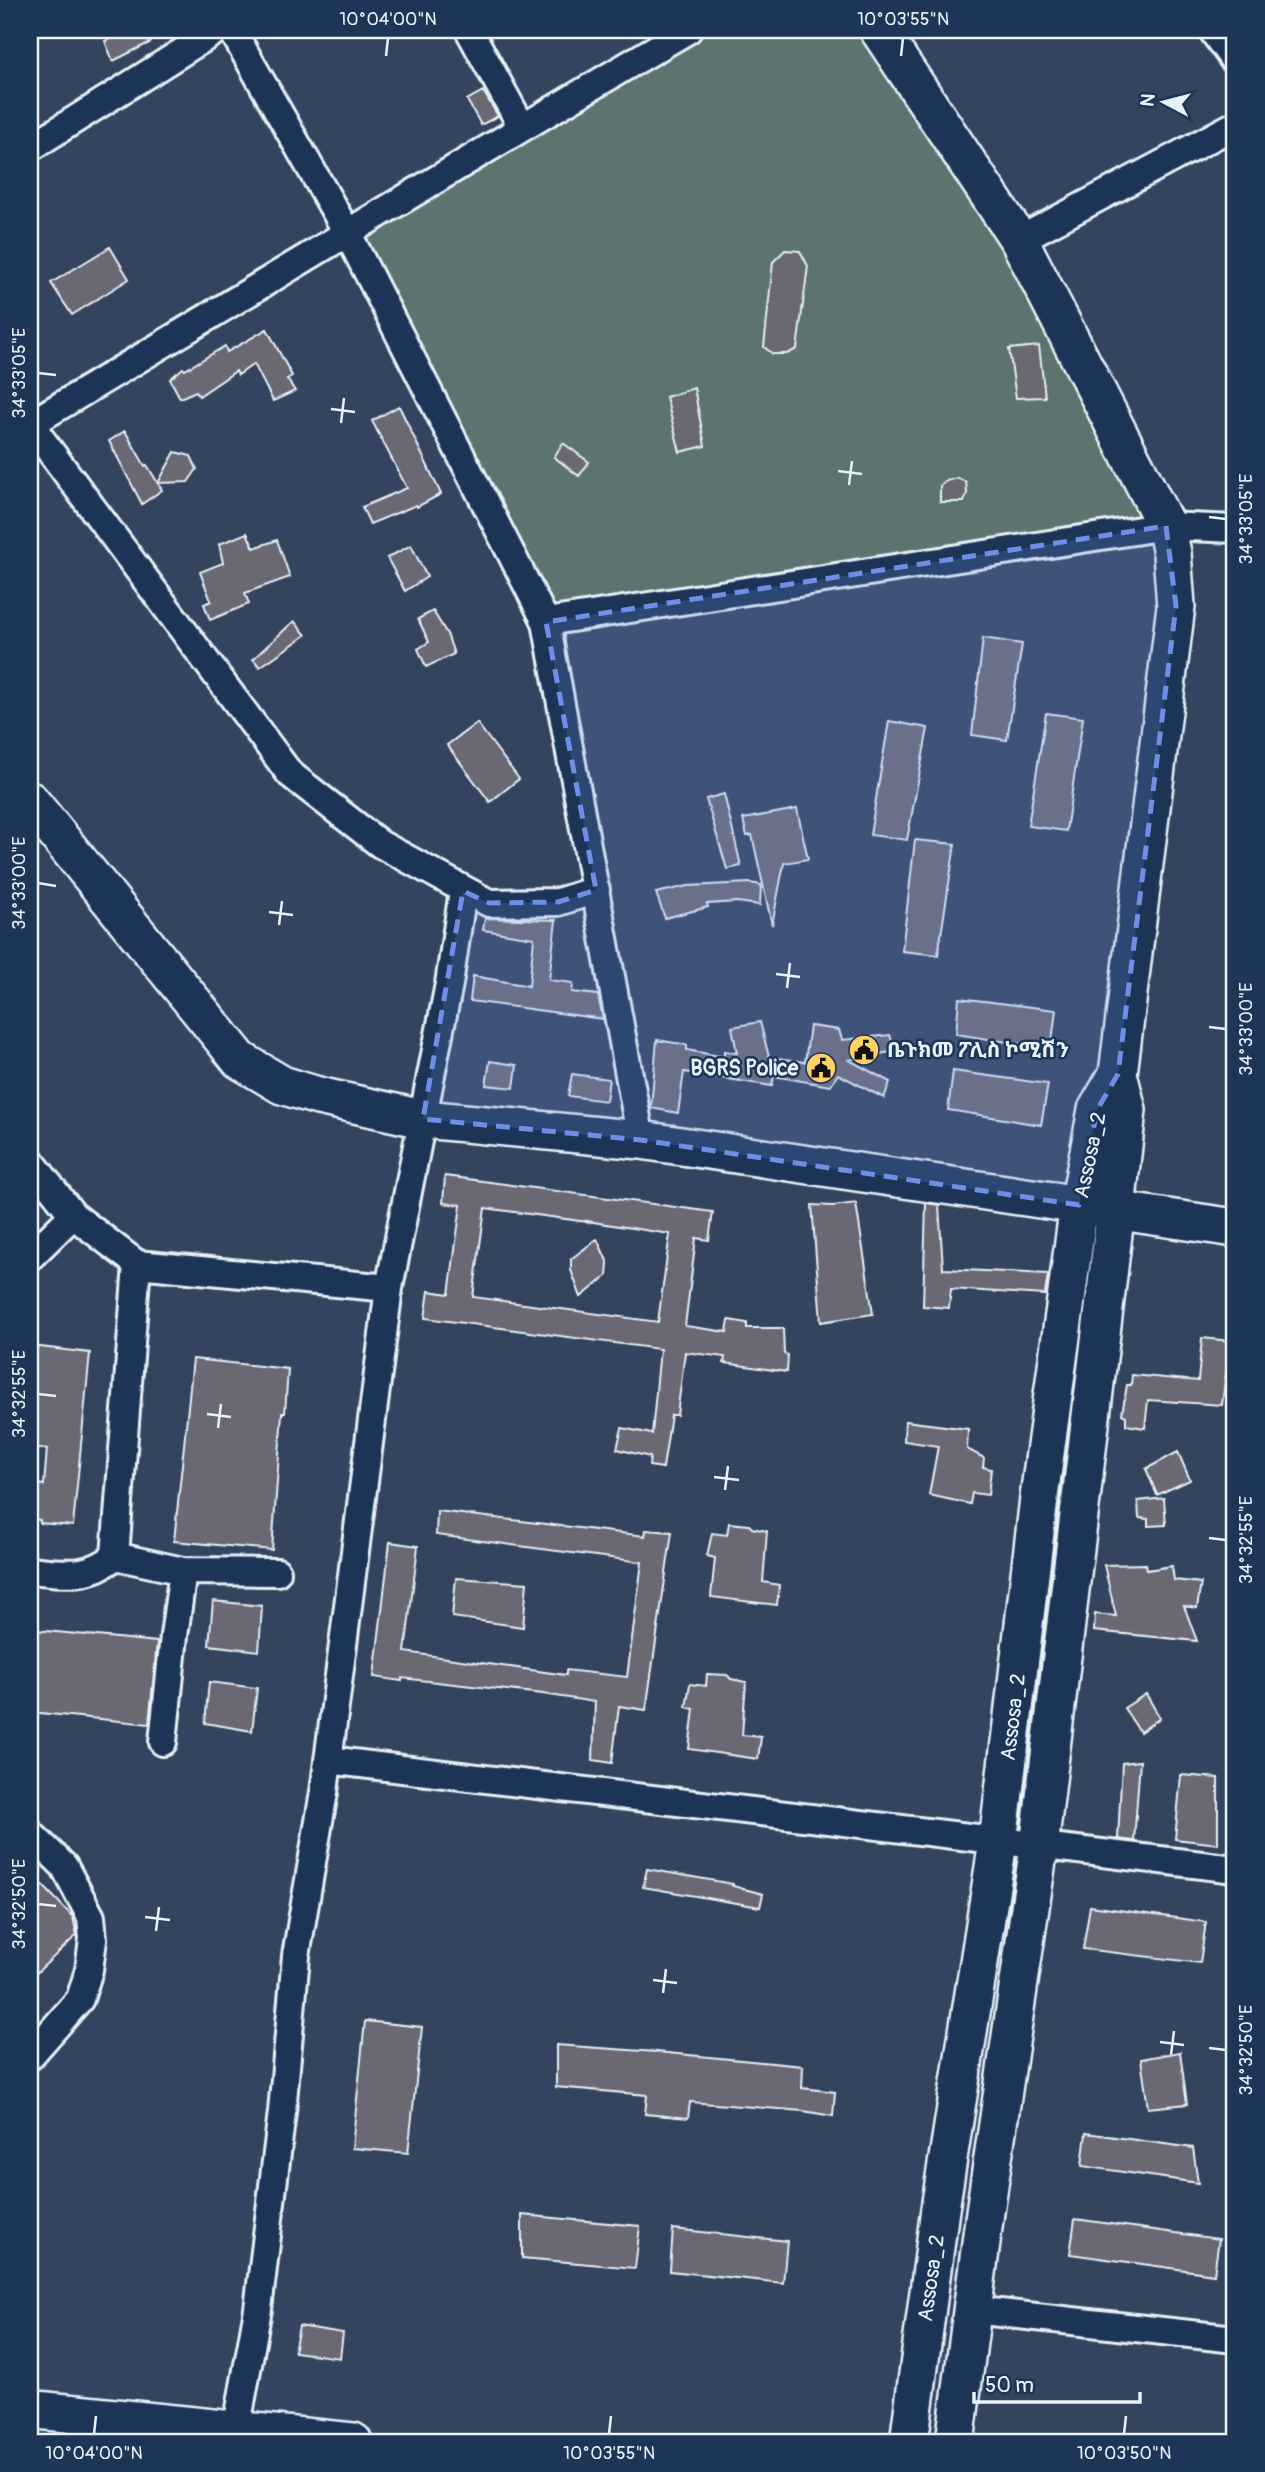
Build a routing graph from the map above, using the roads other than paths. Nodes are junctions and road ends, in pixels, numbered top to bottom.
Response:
1 (217, 30) edge
2 (232, 30) edge
3 (469, 30) edge
4 (688, 30) edge
5 (879, 30) edge
6 (1212, 30) edge
7 (1235, 62) edge
8 (1235, 125) edge
9 (522, 127) junction
10 (30, 148) edge
11 (348, 234) junction
12 (1019, 240) junction
13 (30, 424) edge
14 (1166, 526) junction
15 (1235, 529) edge
16 (546, 622) junction
17 (30, 800) edge
18 (596, 890) junction
19 (463, 891) junction
20 (1118, 1074) junction
21 (423, 1119) junction
22 (641, 1140) junction
23 (30, 1160) edge
24 (1079, 1205) junction
25 (1115, 1209) junction
26 (73, 1215) junction
27 (1235, 1228) edge
28 (30, 1257) edge
29 (137, 1264) junction
30 (389, 1288) junction
31 (115, 1556) junction
32 (30, 1570) edge
33 (183, 1572) junction
34 (278, 1572) dead end
35 (163, 1742) dead end
36 (328, 1760) junction
37 (30, 1833) edge
38 (998, 1842) junction
39 (1039, 1847) junction
40 (1235, 1869) edge
41 (30, 2056) edge
42 (940, 2209) junction
43 (985, 2212) junction
44 (973, 2310) junction
45 (1235, 2339) edge
46 (30, 2407) edge
47 (235, 2436) edge
48 (353, 2442) edge
49 (909, 2442) edge
50 (955, 2442) edge

1 - 10 street
2 - 11 street
3 - 9 street
4 - 9 street
5 - 12 street
6 - 7 street
8 - 12 street
9 - 11 street
11 - 13 street
11 - 16 street
12 - 14 street
13 - 19 street
14 - 15 street
14 - 16 street
14 - 20 street
16 - 18 street
17 - 21 street
18 - 19 street
18 - 22 street
19 - 21 street
20 - 24 street, Assosa_2
20 - 25 street, Assosa_2
21 - 22 street
21 - 30 street
22 - 24 street
23 - 26 street
24 - 25 street
24 - 38 street, Assosa_2
25 - 27 street
25 - 39 street, Assosa_2
26 - 28 street
26 - 29 street
29 - 30 street
29 - 31 street
30 - 36 street
31 - 32 street
31 - 33 street
33 - 34 street
33 - 35 street
36 - 38 street
36 - 47 street
37 - 41 street
38 - 39 street
38 - 42 street, Assosa_2
39 - 40 street
39 - 43 street, Assosa_2
42 - 43 street
42 - 49 street, Assosa_2
43 - 44 street, Assosa_2
44 - 45 street
44 - 50 street, Assosa_2
46 - 47 street
47 - 48 street

